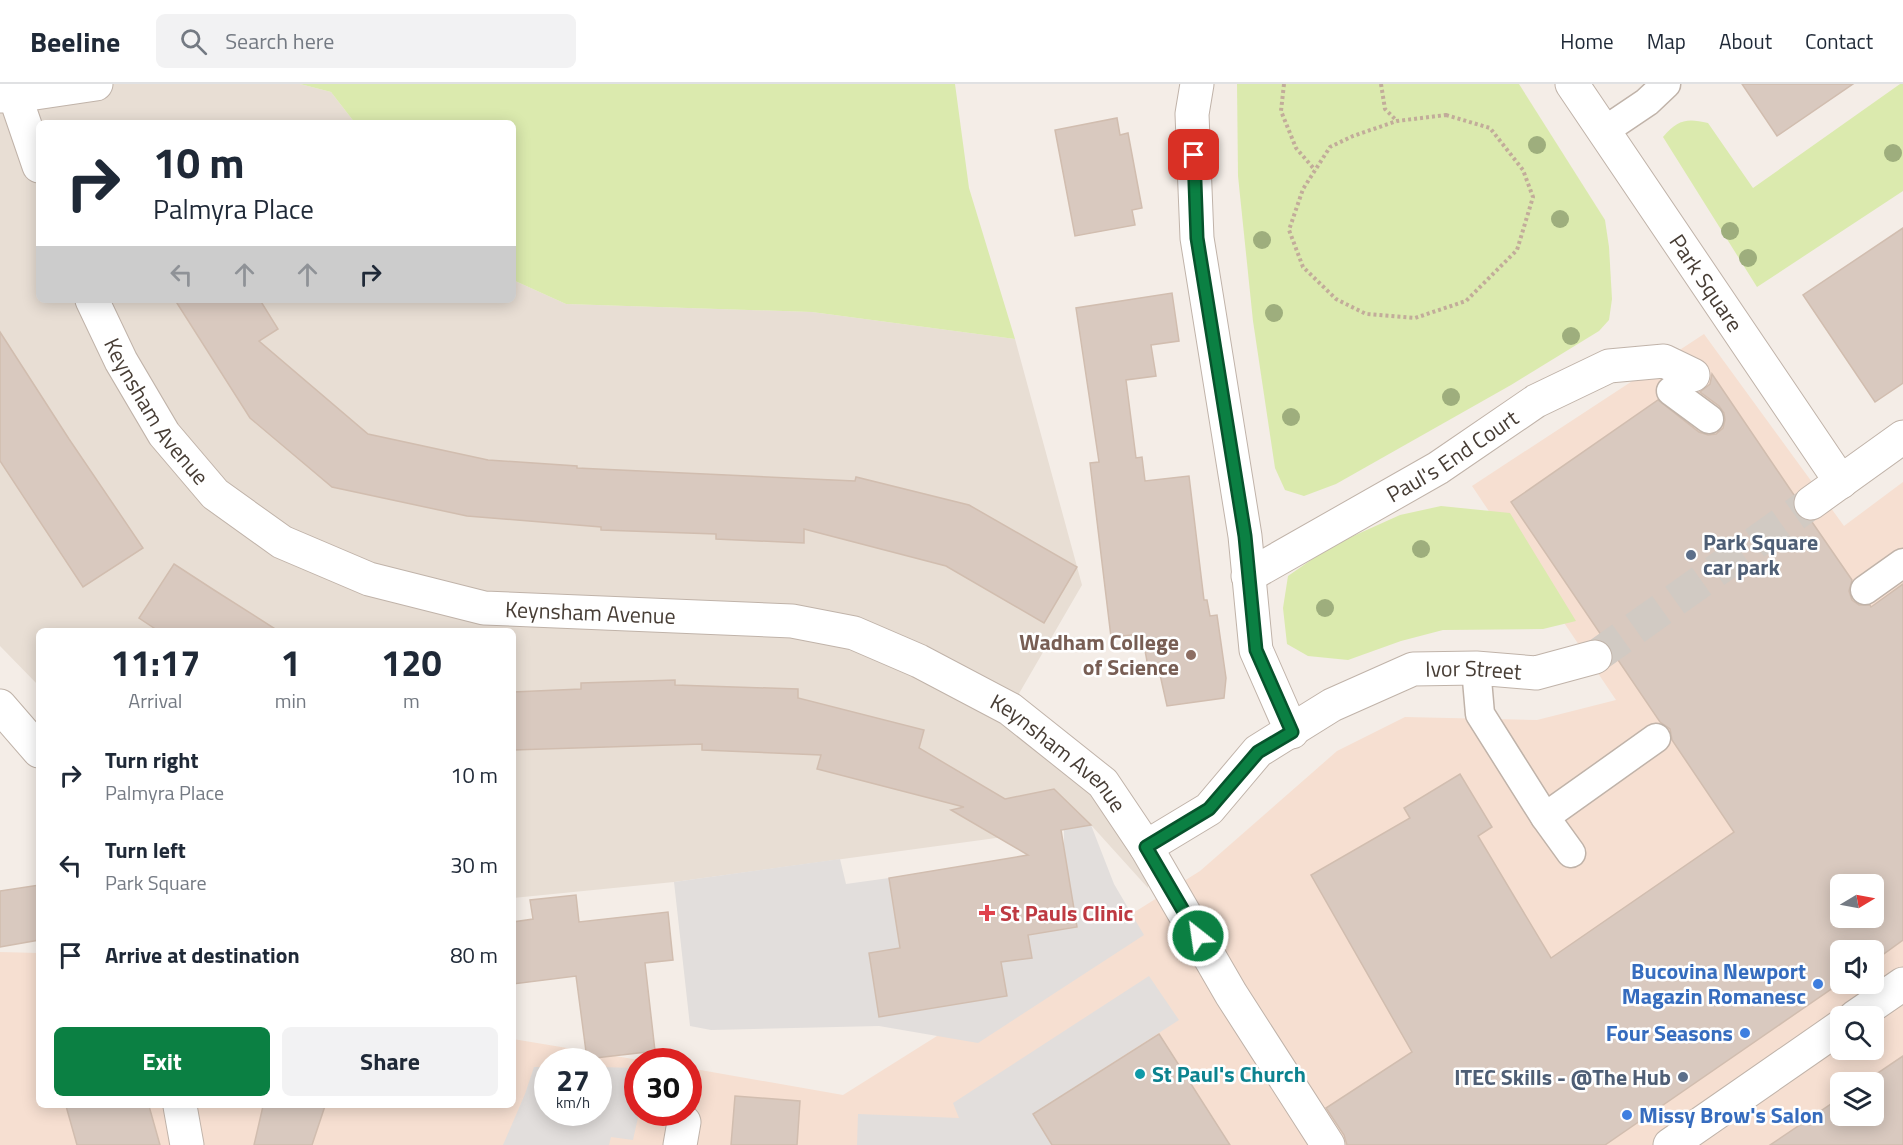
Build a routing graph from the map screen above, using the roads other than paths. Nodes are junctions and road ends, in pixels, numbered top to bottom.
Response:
1 (96, 84) edge
2 (1197, 84) edge
3 (1572, 84) edge
4 (1666, 84) edge
5 (7, 96) edge
6 (1604, 131) junction
7 (36, 159) edge
8 (93, 303) edge
9 (1676, 375) dead end
10 (1903, 437) edge
11 (1841, 482) junction
12 (1811, 503) tunnel mouth
13 (1903, 563) edge
14 (1248, 576) junction
15 (1865, 590) dead end
16 (1595, 657) tunnel mouth
17 (1476, 668) junction
18 (0, 706) edge
19 (1292, 732) junction
20 (1656, 738) dead end
21 (36, 748) edge
22 (1545, 817) junction
23 (1146, 847) junction
24 (1571, 853) dead end
25 (1903, 984) edge
26 (1871, 1006) edge
27 (1830, 1034) edge
28 (180, 1108) edge
29 (187, 1145) edge
30 (1328, 1145) edge
31 (1670, 1145) edge

1 - 5 street
2 - 14 street
3 - 6 street, Park Square
4 - 6 lane
5 - 7 street
6 - 11 street, Park Square
8 - 23 street, Keynsham Avenue
9 - 14 street, Paul's End Court
10 - 11 street
11 - 12 street
13 - 15 lane
14 - 19 street
16 - 17 street, Ivor Street
17 - 19 street, Ivor Street
17 - 22 lane
18 - 21 street
19 - 23 street, Ivor Street
20 - 22 lane
22 - 24 lane
23 - 30 street, Keynsham Avenue
25 - 26 street
27 - 31 street
28 - 29 street

